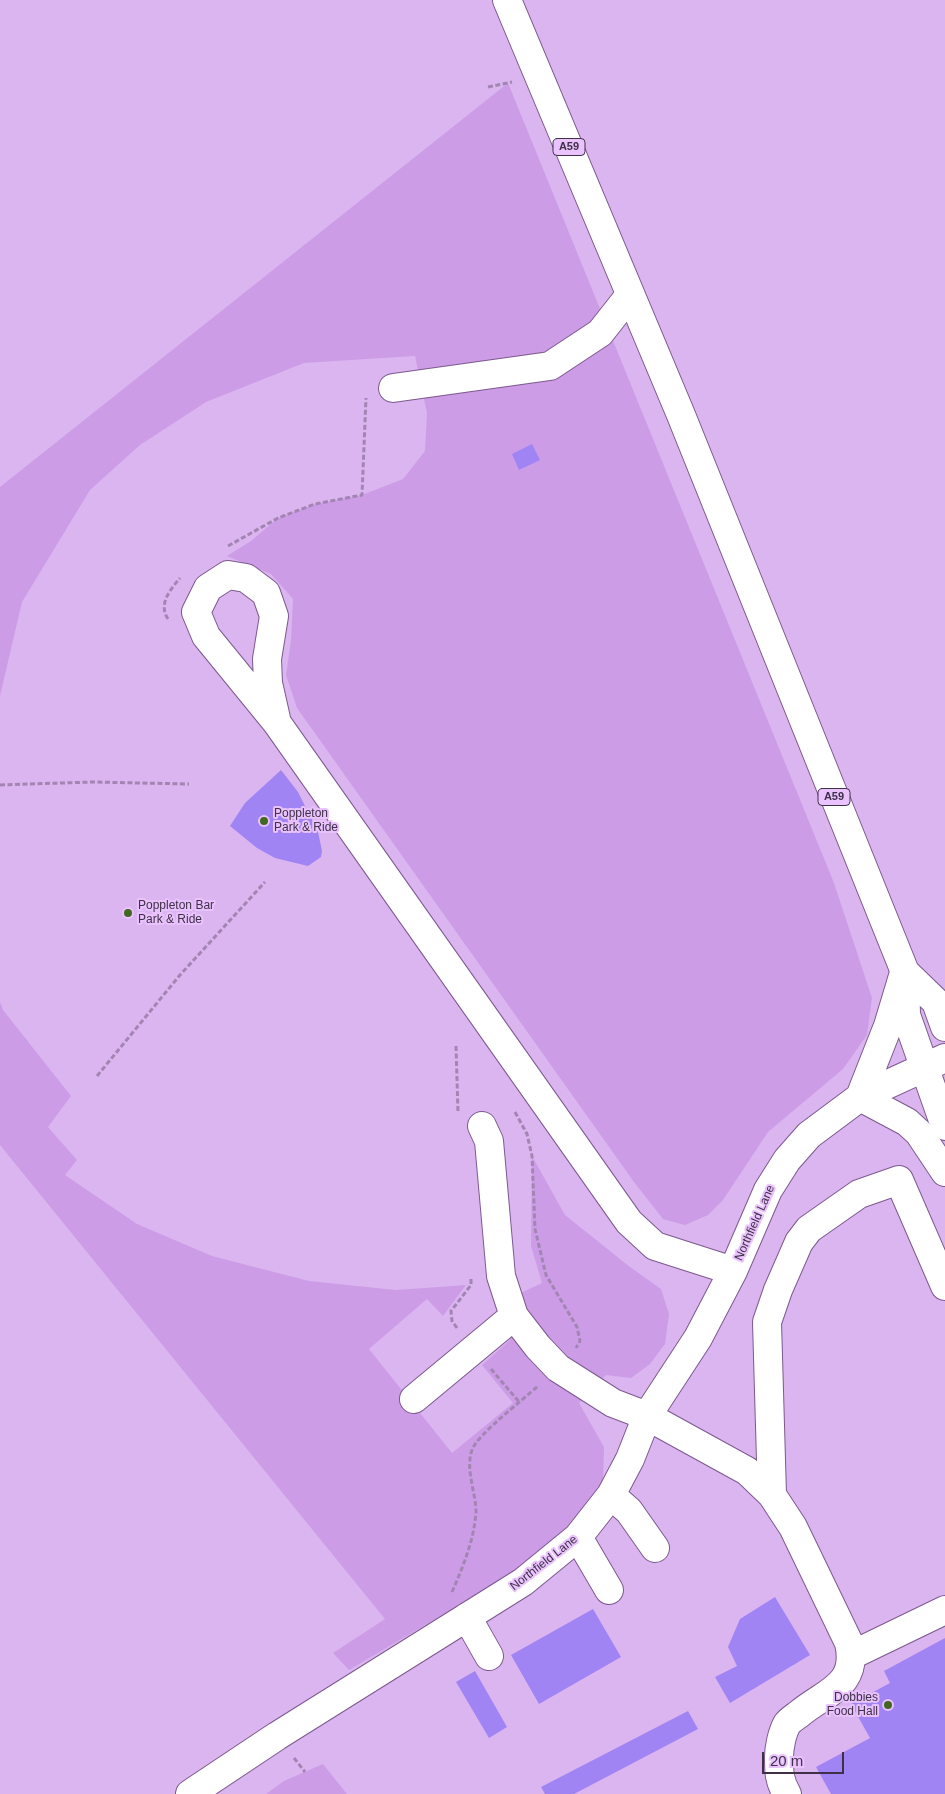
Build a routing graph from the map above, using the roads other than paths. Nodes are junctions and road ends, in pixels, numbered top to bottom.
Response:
1 (507, 0) edge
2 (630, 295) junction
3 (393, 388) dead end
4 (277, 722) junction
5 (905, 972) junction
6 (945, 1026) edge
7 (936, 1062) edge
8 (860, 1097) junction
9 (482, 1126) dead end
10 (945, 1126) edge
11 (945, 1172) edge
12 (733, 1271) junction
13 (945, 1286) edge
14 (514, 1316) junction
15 (414, 1399) dead end
16 (647, 1416) junction
17 (611, 1494) junction
18 (772, 1495) junction
19 (578, 1537) junction
20 (655, 1548) dead end
21 (609, 1590) dead end
22 (945, 1610) edge
23 (467, 1618) junction
24 (852, 1655) junction
25 (489, 1656) dead end
26 (190, 1794) edge
27 (787, 1794) edge

1 - 2 main road, A59
2 - 3 main road
2 - 5 main road, A59
4 - 4 main road
4 - 12 main road
5 - 6 main road, A59
5 - 7 main road, A59
5 - 8 main road
7 - 8 main road, Northfield Lane
7 - 10 main road, A59
8 - 11 main road
8 - 12 main road, Northfield Lane
9 - 14 main road
12 - 16 main road, Northfield Lane
13 - 18 main road
14 - 15 main road
14 - 16 main road
16 - 17 main road, Northfield Lane
16 - 18 main road
17 - 19 main road, Northfield Lane
17 - 20 main road
18 - 24 main road
19 - 21 main road
19 - 23 main road, Northfield Lane
22 - 24 main road
23 - 25 main road
23 - 26 main road, Northfield Lane
24 - 27 main road

